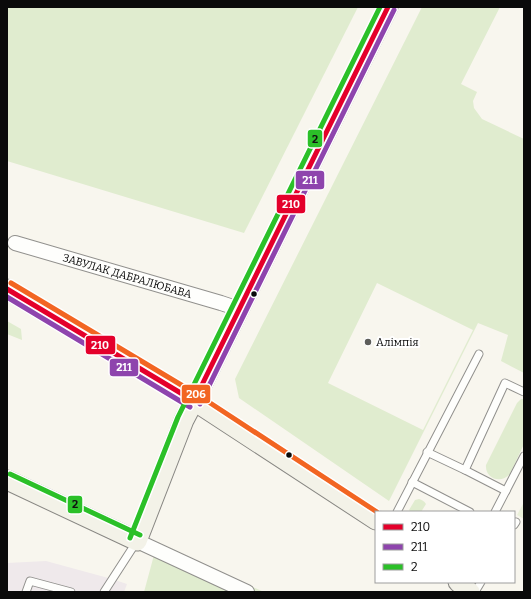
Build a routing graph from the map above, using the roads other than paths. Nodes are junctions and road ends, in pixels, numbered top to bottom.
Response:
1 (388, 7) edge
2 (16, 243) dead end
3 (7, 289) edge
4 (239, 309) junction
5 (479, 354) dead end
6 (524, 392) edge
7 (194, 401) junction
8 (427, 452) junction
9 (524, 456) edge
10 (465, 470) junction
11 (7, 480) edge
12 (412, 482) junction
13 (506, 491) junction
14 (398, 511) edge
15 (468, 511) edge
16 (496, 511) edge
17 (375, 519) edge
18 (137, 541) junction
19 (459, 583) edge
20 (480, 583) edge
21 (26, 592) edge
22 (71, 592) edge
23 (104, 592) edge
24 (247, 592) edge
25 (470, 592) edge
26 (475, 592) edge

1 - 4 main road
2 - 4 street, ЗАВУЛАК ДАБРАЛЮБАВА
3 - 7 main road
4 - 7 main road
5 - 8 lane
6 - 10 lane
7 - 17 main road
7 - 18 main road
8 - 10 lane
8 - 12 lane
9 - 13 lane
10 - 13 lane
11 - 18 main road
12 - 14 lane
12 - 15 lane
13 - 16 lane
18 - 23 lane
18 - 24 street
19 - 25 main road
20 - 26 lane
21 - 22 lane

